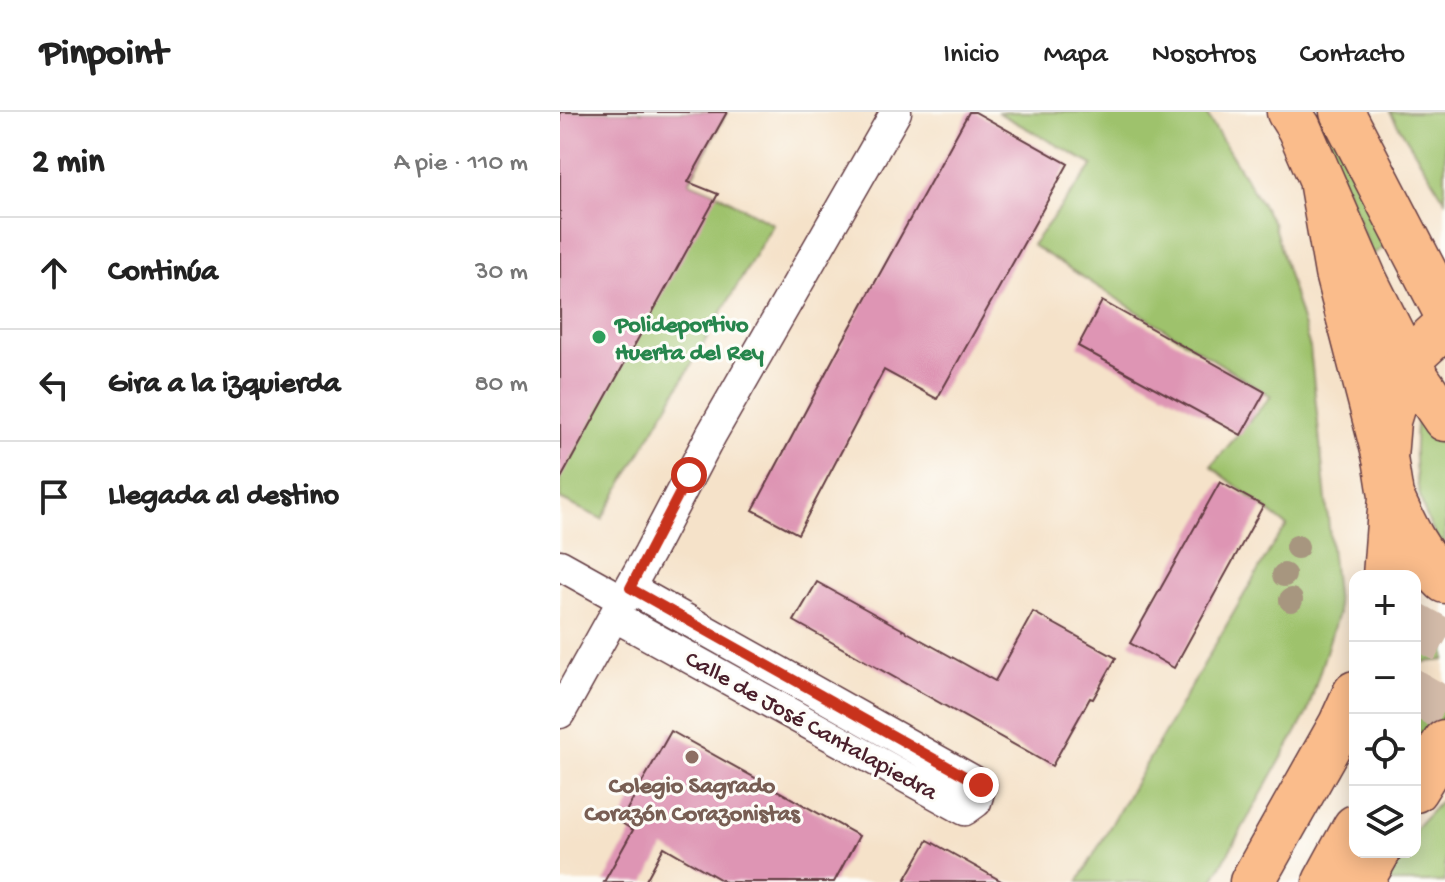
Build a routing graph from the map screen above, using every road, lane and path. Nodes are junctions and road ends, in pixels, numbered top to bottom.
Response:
1 (896, 112) edge
2 (1289, 112) edge
3 (1342, 112) edge
4 (1322, 186) junction
5 (1445, 311) edge
6 (1445, 326) edge
7 (1406, 362) junction
8 (1445, 419) edge
9 (1388, 477) junction
10 (560, 565) edge
11 (1385, 570) edge
12 (1445, 581) edge
13 (623, 602) junction
14 (1349, 706) edge
15 (560, 713) edge
16 (1445, 742) edge
17 (1349, 769) edge
18 (1418, 786) edge
19 (1349, 838) edge
20 (1375, 858) edge
21 (1252, 882) edge
22 (1286, 882) edge
23 (1325, 882) edge
24 (1361, 882) edge

1 - 13 street
2 - 4 main road
3 - 5 main road
4 - 7 main road
4 - 9 main road
6 - 7 main road
7 - 8 main road
7 - 9 main road
9 - 11 main road
9 - 12 main road
10 - 13 street, Calle de José Cantalapiedra
13 - 13 street, Calle de José Cantalapiedra
13 - 15 street
14 - 21 main road
16 - 18 main road
17 - 22 main road
19 - 23 main road
20 - 24 main road

